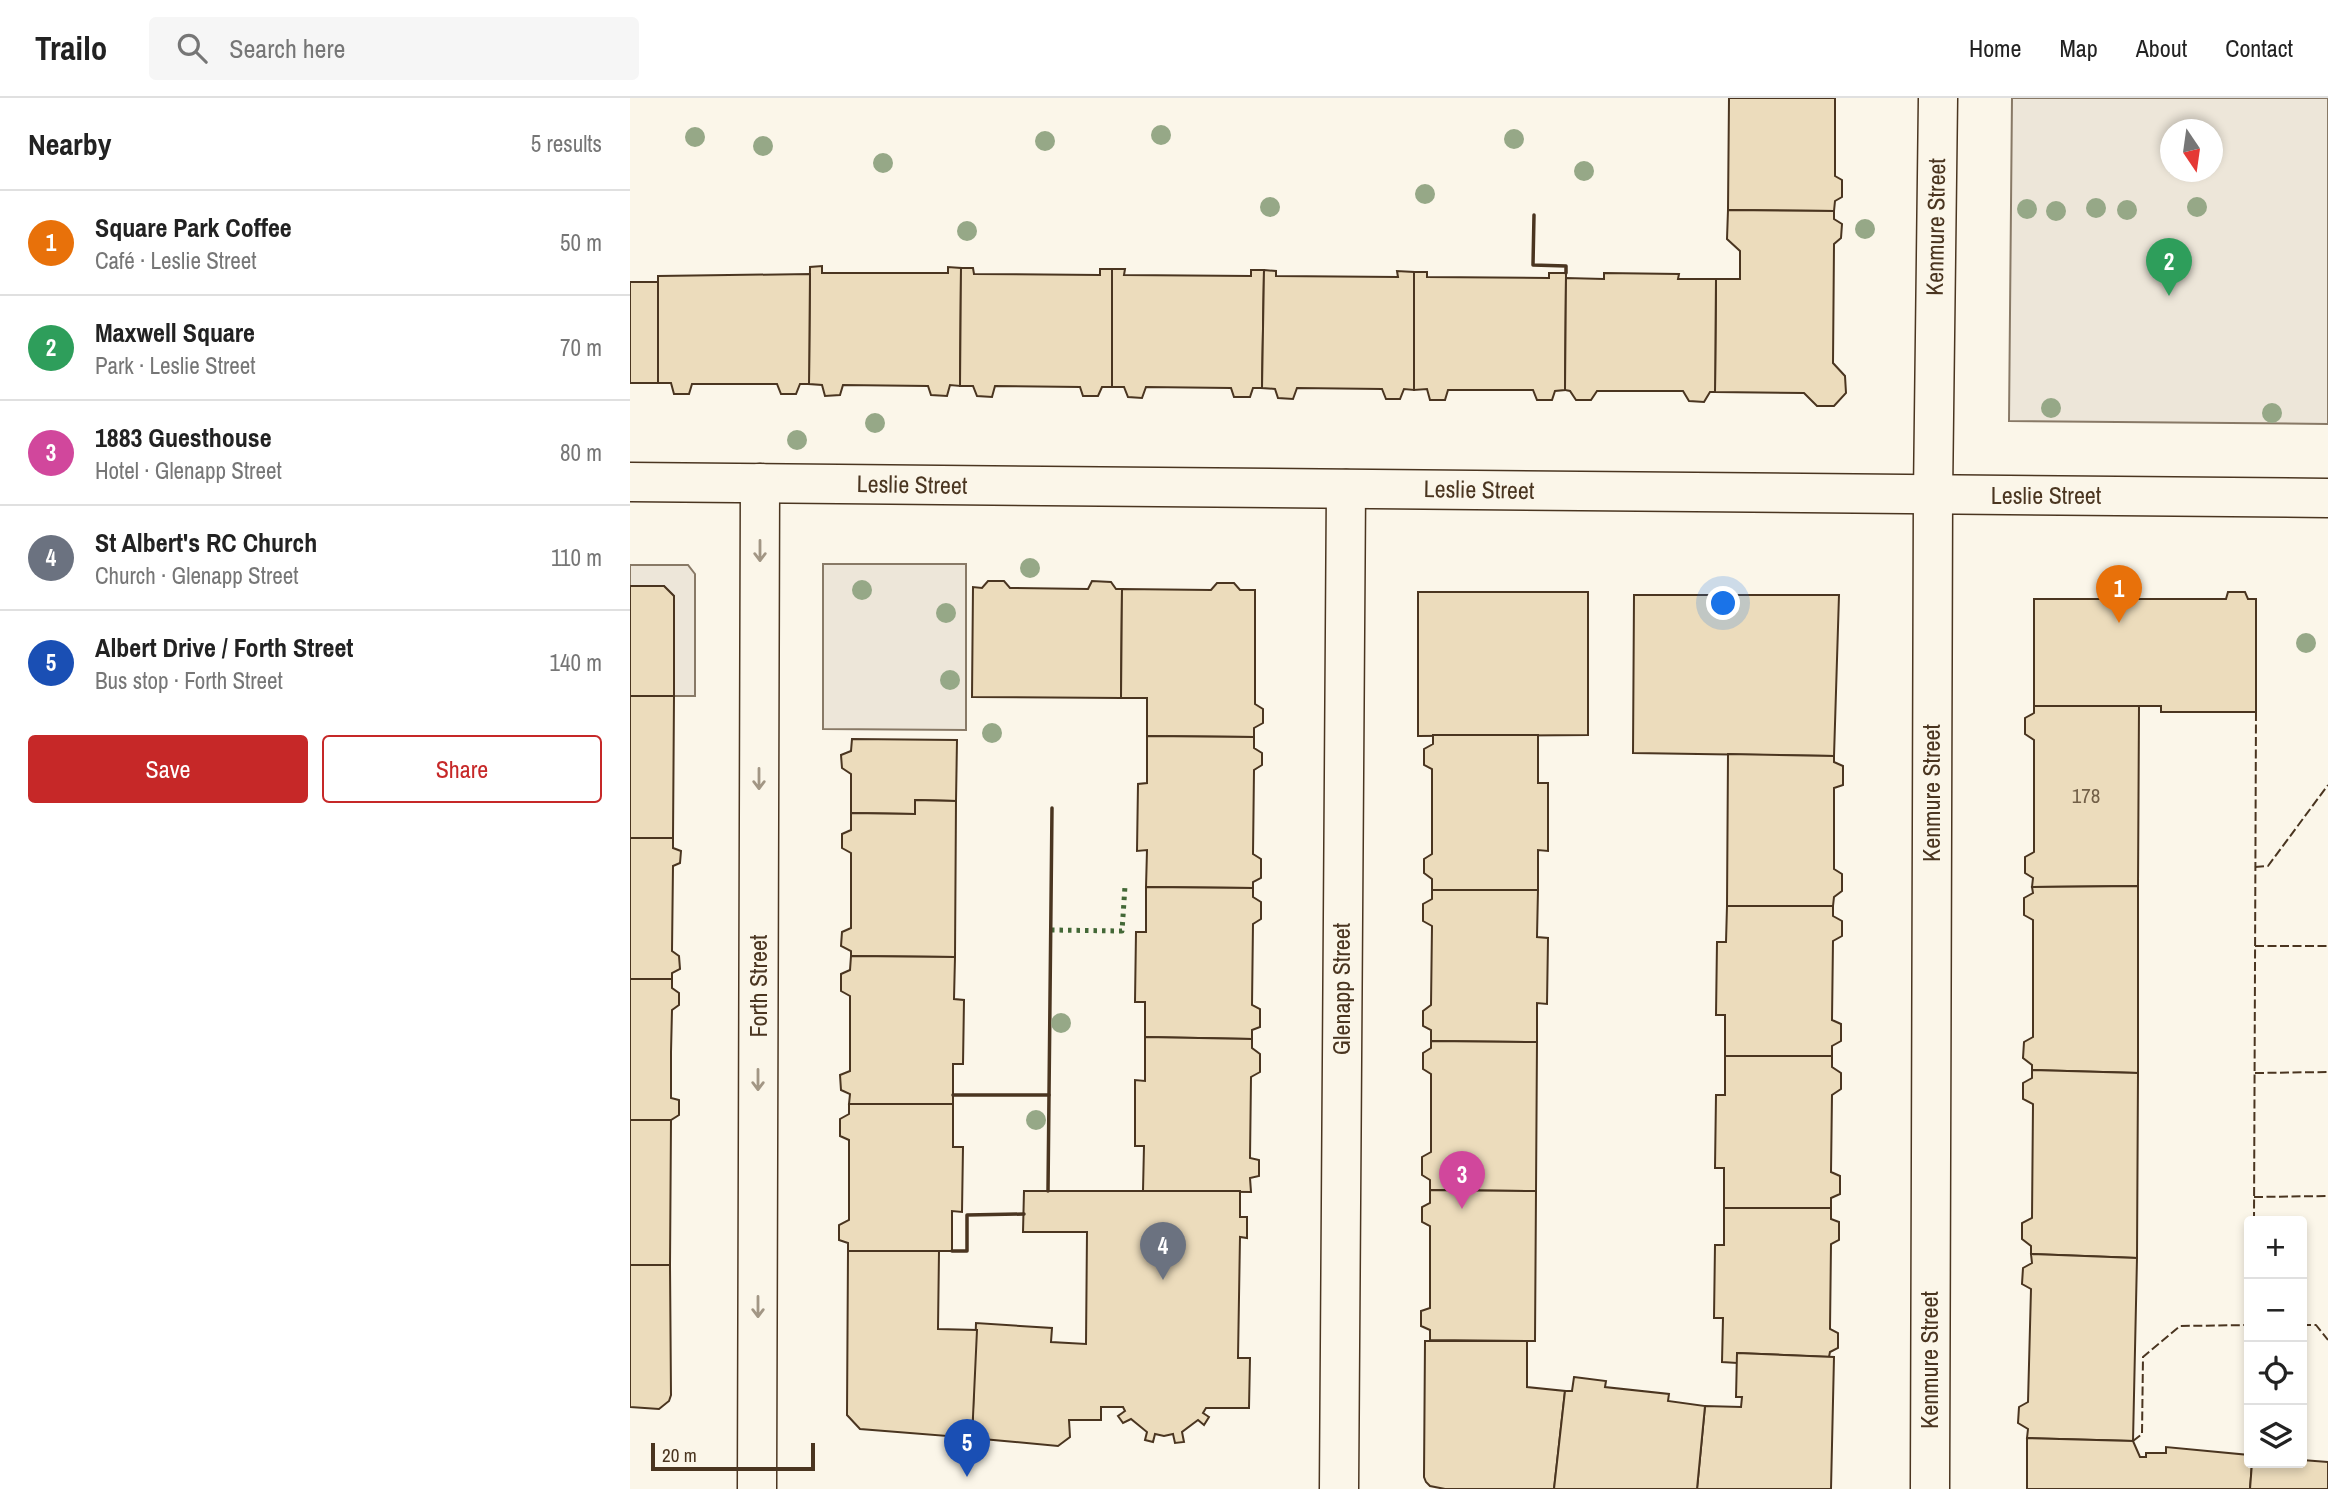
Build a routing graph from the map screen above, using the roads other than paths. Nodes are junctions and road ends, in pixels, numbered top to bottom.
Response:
1 (1938, 98) edge
2 (630, 482) edge
3 (760, 483) junction
4 (1346, 489) junction
5 (1933, 495) junction
6 (2328, 498) edge
7 (757, 1489) edge
8 (1339, 1489) edge
9 (1930, 1489) edge

1 - 5 street, Kenmure Street
2 - 3 street, Leslie Street
3 - 4 street, Leslie Street
3 -> 7 street, Forth Street
4 - 5 street, Leslie Street
4 - 8 street, Glenapp Street
5 - 6 street, Leslie Street
5 - 9 street, Kenmure Street

